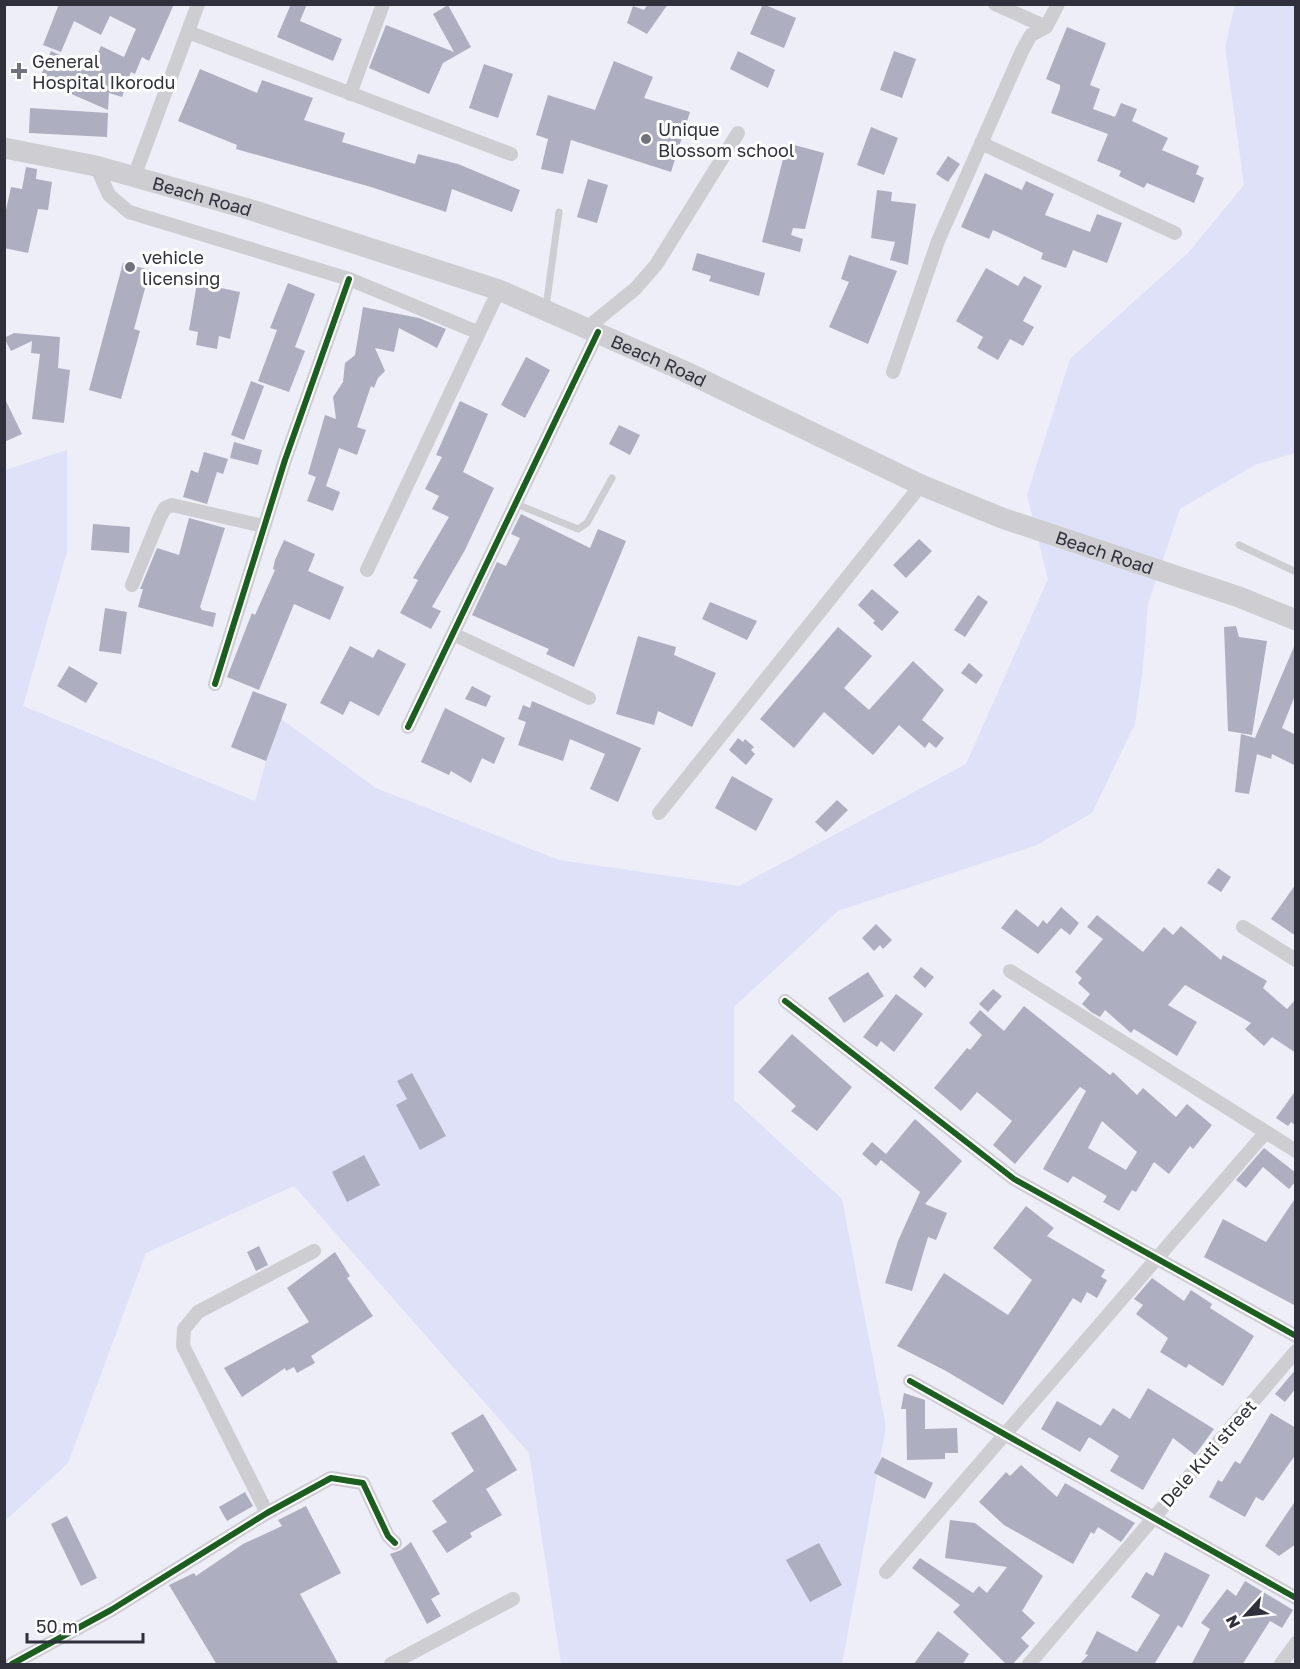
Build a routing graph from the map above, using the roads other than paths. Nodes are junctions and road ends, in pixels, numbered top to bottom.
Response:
1 (198, 4) edge
2 (383, 4) edge
3 (995, 4) edge
4 (1058, 4) edge
5 (1046, 27) junction
6 (188, 32) junction
7 (350, 94) junction
8 (738, 133) dead end
9 (981, 144) junction
10 (4, 148) edge
11 (511, 154) dead end
12 (96, 166) junction
13 (134, 177) junction
14 (559, 212) dead end
15 (1175, 233) dead end
16 (349, 279) junction
17 (499, 290) junction
18 (545, 310) junction
19 (593, 330) junction
20 (477, 332) junction
21 (893, 372) dead end
22 (612, 478) dead end
23 (921, 485) junction
24 (516, 504) junction
25 (263, 526) junction
26 (1239, 545) dead end
27 (367, 570) dead end
28 (1296, 572) edge
29 (132, 585) dead end
30 (1296, 620) edge
31 (453, 634) junction
32 (215, 684) dead end
33 (588, 698) dead end
34 (408, 727) dead end
35 (659, 813) dead end
36 (1243, 927) dead end
37 (1296, 960) edge
38 (1010, 971) dead end
39 (785, 1001) dead end
40 (1266, 1132) junction
41 (1296, 1151) edge
42 (314, 1251) dead end
43 (1157, 1257) junction
44 (1296, 1336) edge
45 (1296, 1351) edge
46 (910, 1381) dead end
47 (1002, 1436) junction
48 (267, 1513) junction
49 (1151, 1519) junction
50 (395, 1543) dead end
51 (886, 1572) dead end
52 (1296, 1598) edge
53 (513, 1599) dead end
54 (1296, 1643) edge
55 (12, 1665) edge
56 (391, 1665) edge
57 (1029, 1665) edge
58 (1281, 1665) edge

1 - 6 street
2 - 7 street
3 - 5 street
4 - 5 street
5 - 9 street
6 - 7 street
6 - 13 street
7 - 11 street
8 - 19 street
9 - 15 street
9 - 21 street
10 - 12 main road, Beach Road
12 - 13 main road, Beach Road
12 - 16 street
13 - 17 main road, Beach Road
14 - 18 lane
16 - 20 street
16 - 25 street
17 - 18 main road, Beach Road
17 - 20 street
18 - 19 main road, Beach Road
19 - 23 main road, Beach Road
19 - 24 street
20 - 27 street
22 - 24 lane
23 - 30 main road, Beach Road
23 - 35 street
24 - 31 street
25 - 29 street
25 - 32 street
26 - 28 lane
31 - 33 street
31 - 34 street
36 - 37 street
38 - 40 street
39 - 43 street
40 - 41 street
40 - 43 street
42 - 48 street
43 - 44 street
43 - 47 street
45 - 49 street, Dele Kuti street
46 - 47 street
47 - 49 street
47 - 51 street
48 - 50 street
48 - 55 street
49 - 52 street
49 - 57 street, Dele Kuti street
53 - 56 street
54 - 58 street

